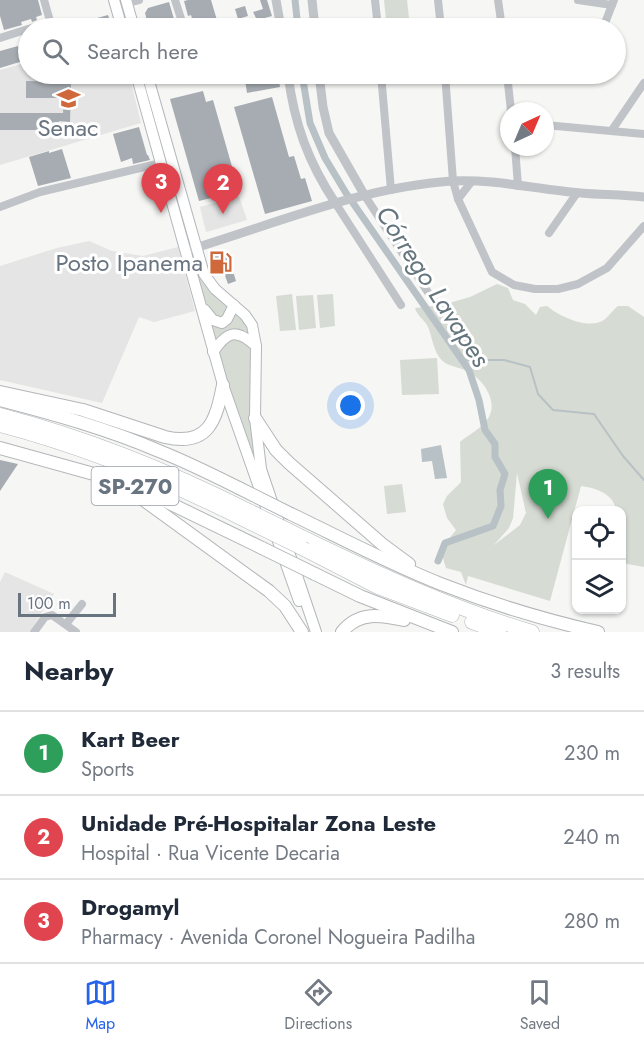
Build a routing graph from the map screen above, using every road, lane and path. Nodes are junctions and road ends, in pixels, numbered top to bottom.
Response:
1 (44, 0) edge
2 (114, 0) edge
3 (139, 0) edge
4 (175, 0) edge
5 (276, 0) edge
6 (312, 0) edge
7 (375, 0) edge
8 (438, 0) edge
9 (498, 0) edge
10 (578, 0) edge
11 (127, 2) edge
12 (613, 3) edge
13 (49, 18) edge
14 (119, 18) edge
15 (131, 18) edge
16 (181, 18) edge
17 (279, 18) edge
18 (314, 18) edge
19 (377, 18) edge
20 (440, 18) edge
21 (501, 18) edge
22 (607, 18) edge
23 (18, 33) edge
24 (0, 38) edge
25 (644, 83) edge
26 (139, 84) edge
27 (150, 84) edge
28 (289, 84) edge
29 (320, 84) edge
30 (381, 84) edge
31 (446, 84) edge
32 (508, 84) edge
33 (510, 102) edge
34 (554, 126) edge
35 (612, 130) junction
36 (644, 134) edge
37 (516, 156) edge
38 (161, 163) junction
39 (453, 181) junction
40 (472, 182) junction
41 (518, 186) junction
42 (326, 187) junction
43 (386, 191) junction
44 (577, 193) junction
45 (362, 197) junction
46 (642, 198) edge
47 (458, 199) junction
48 (338, 203) junction
49 (0, 207) edge
50 (320, 209) junction
51 (644, 226) edge
52 (387, 231) junction
53 (549, 233) dead end
54 (191, 250) junction
55 (433, 300) dead end
56 (201, 304) junction
57 (234, 305) junction
58 (401, 305) dead end
59 (256, 346) junction
60 (213, 351) junction
61 (223, 385) junction
62 (0, 392) edge
63 (0, 400) edge
64 (0, 415) edge
65 (255, 418) junction
66 (0, 425) edge
67 (0, 448) edge
68 (94, 472) junction
69 (251, 517) junction
70 (304, 544) junction
71 (441, 584) junction
72 (82, 604) dead end
73 (66, 624) junction
74 (34, 632) edge
75 (76, 632) edge
76 (302, 632) edge
77 (310, 632) edge
78 (316, 632) edge
79 (342, 632) edge
80 (441, 632) edge
81 (452, 632) edge
82 (499, 632) edge
83 (532, 632) edge
84 (598, 632) edge

1 - 13 street
2 - 14 main road
3 - 11 street
4 - 16 street
5 - 17 street
6 - 18 street
7 - 19 street
8 - 20 street
9 - 21 street
10 - 12 street
11 - 15 main road
12 - 22 street
23 - 24 street
25 - 35 street
26 - 38 main road
27 - 54 main road
28 - 42 street
29 - 45 street
30 - 43 street
31 - 39 street
32 - 33 street
34 - 35 street
35 - 36 street
37 - 41 street
38 - 49 street
38 - 54 main road
39 - 40 street
39 - 43 street
39 - 47 street
40 - 41 street
40 - 47 street
41 - 44 street
42 - 48 street
42 - 50 street
43 - 45 street
43 - 52 street
44 - 46 street
44 - 53 street
45 - 48 street
45 - 52 street
47 - 51 street
48 - 50 street
48 - 58 street
50 - 54 street
52 - 55 street
54 - 56 main road
54 - 57 main road
56 - 57 main road
56 - 60 main road
57 - 59 main road
59 - 60 main road
59 - 65 main road
60 - 61 main road
61 - 62 highway
61 - 77 main road
63 - 71 highway, bridge
64 - 69 highway, SP-270
65 - 71 highway
65 - 78 main road
66 - 69 highway, SP-270
67 - 68 highway, SP-270
68 - 76 highway
68 - 81 highway, SP-270, bridge
69 - 70 highway, SP-270, bridge
70 - 82 highway, SP-270
70 - 83 highway, SP-270
71 - 84 highway
72 - 73 street
73 - 74 street
73 - 75 street
79 - 80 highway

